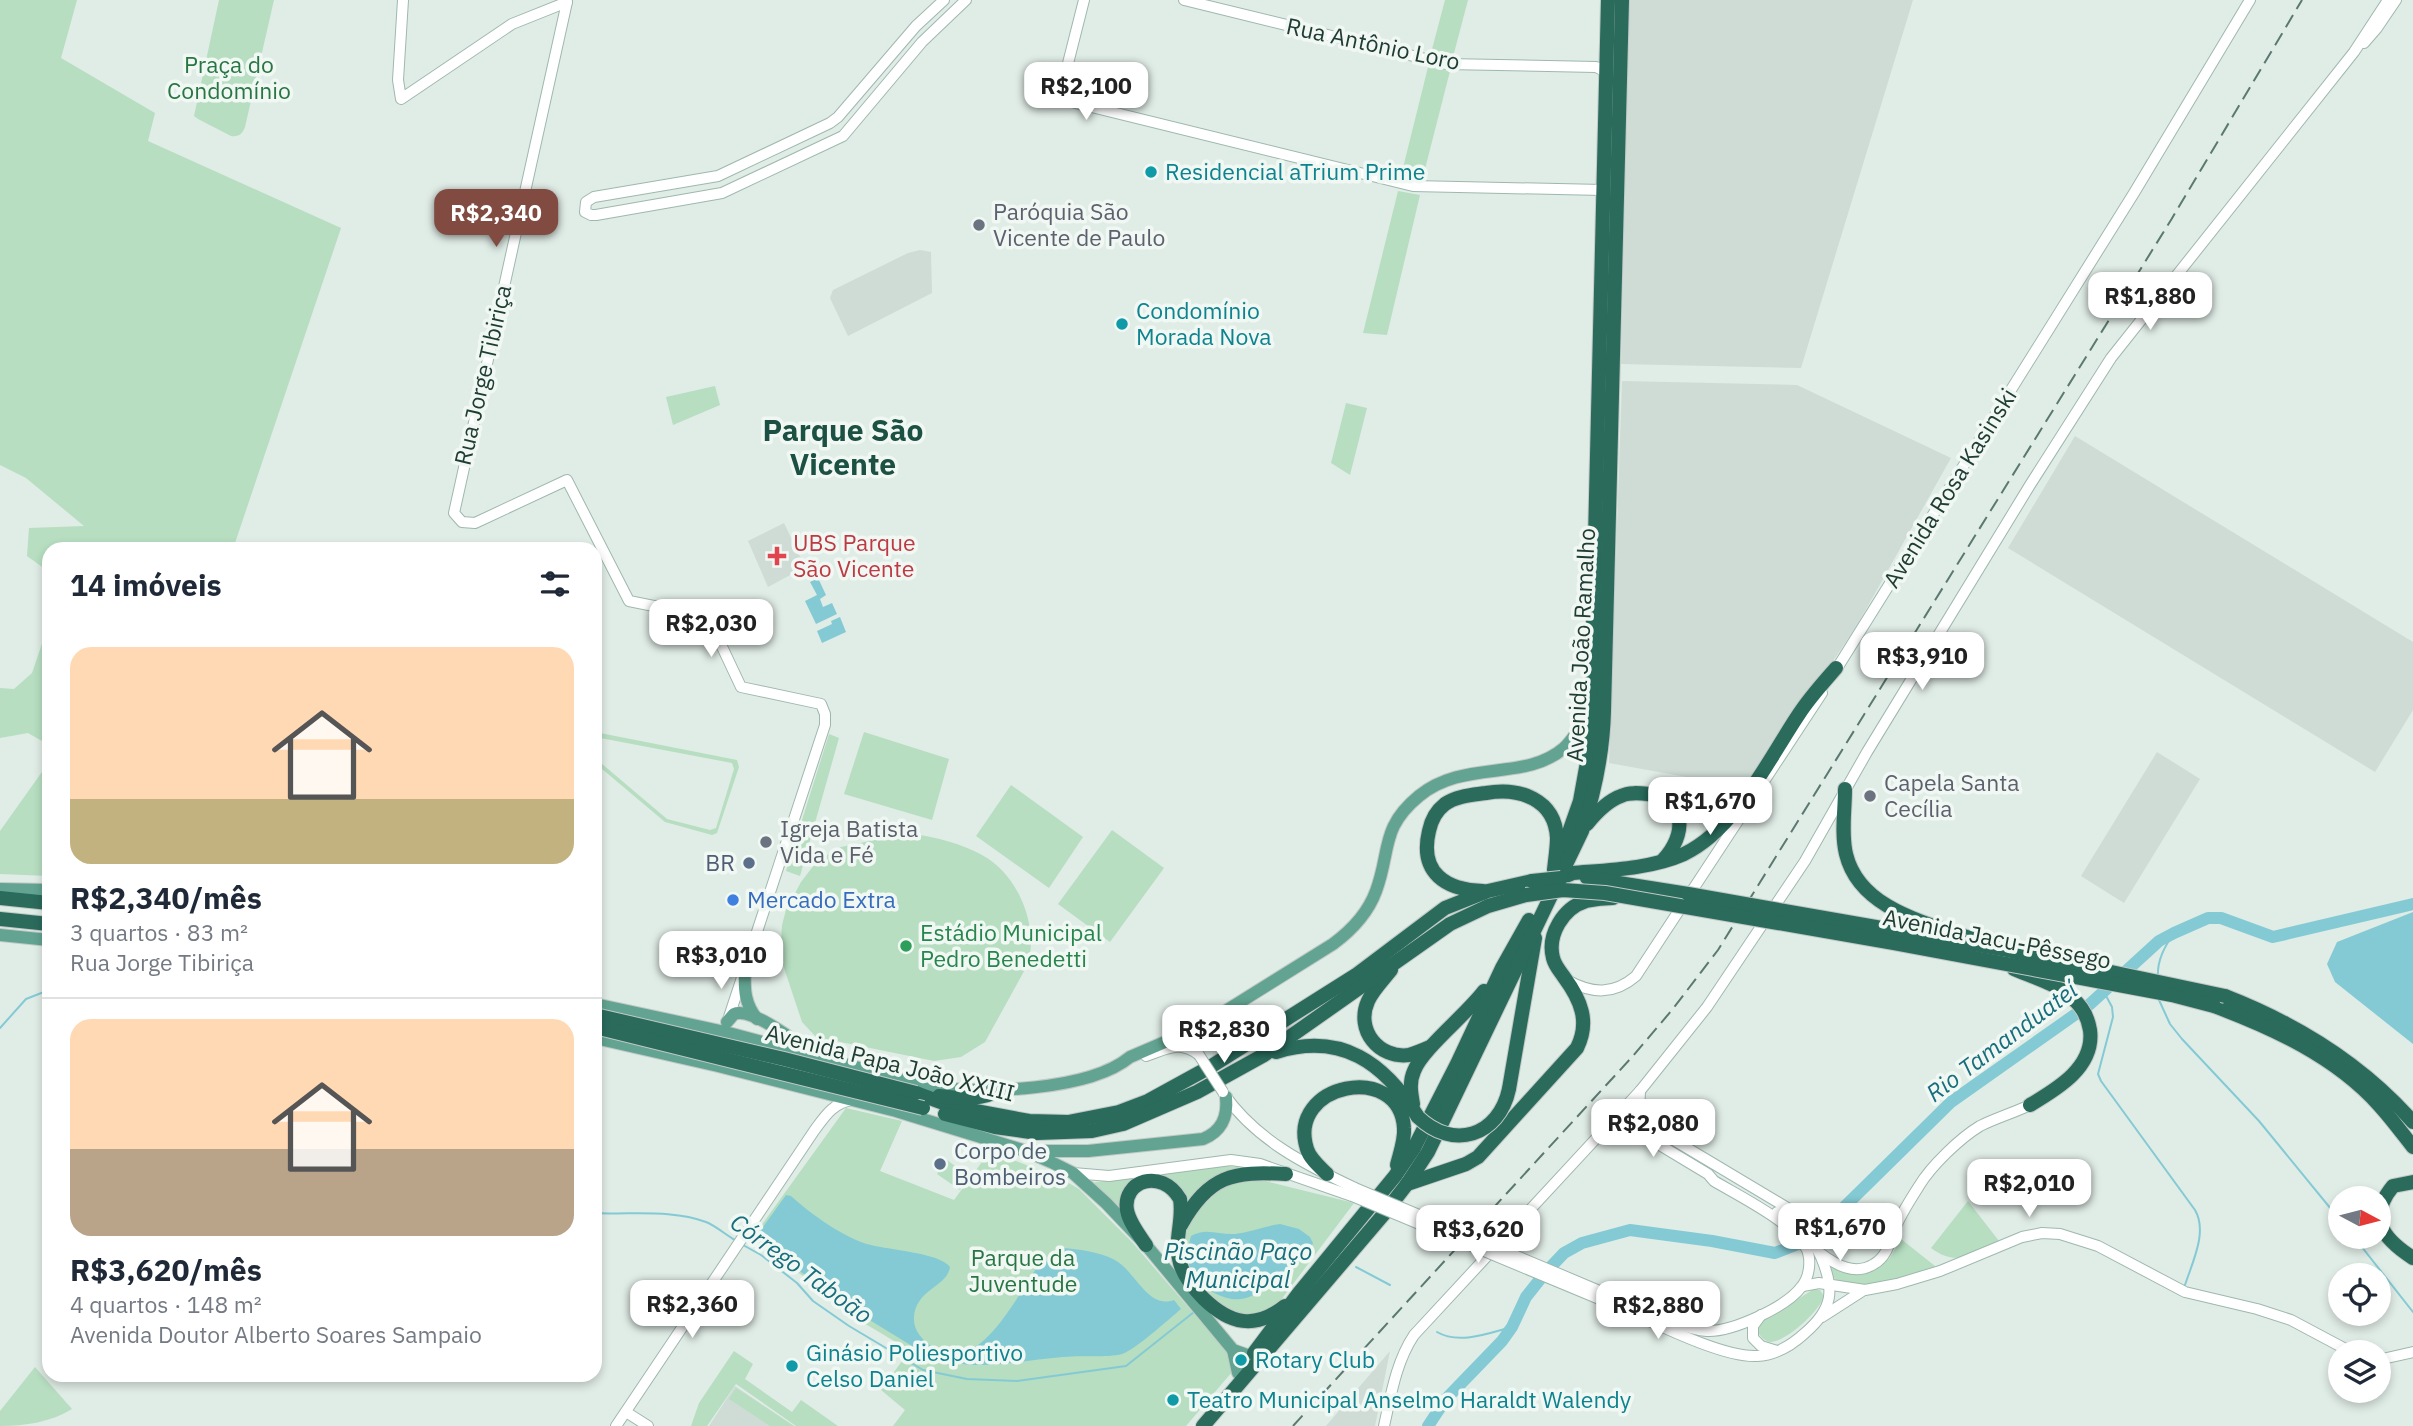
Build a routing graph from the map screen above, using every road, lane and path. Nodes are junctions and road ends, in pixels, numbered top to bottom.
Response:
1 (403, 0) edge
2 (944, 0) edge
3 (966, 0) edge
4 (1084, 0) edge
5 (1184, 0) edge
6 (1608, 0) edge
7 (1622, 0) edge
8 (2250, 0) edge
9 (2388, 0) edge
10 (2396, 0) edge
11 (2354, 52) junction
12 (1606, 72) junction
13 (806, 133) junction
14 (1618, 146) junction
15 (814, 149) junction
16 (1618, 184) junction
17 (1603, 190) junction
18 (599, 542) edge
19 (602, 548) edge
20 (1836, 668) junction
21 (1591, 708) junction
22 (1845, 789) junction
23 (1582, 831) junction
24 (1663, 861) junction
25 (1558, 874) junction
26 (1529, 888) junction
27 (0, 889) edge
28 (42, 890) edge
29 (1488, 891) junction
30 (1627, 896) junction
31 (0, 898) edge
32 (42, 902) edge
33 (0, 906) edge
34 (42, 911) edge
35 (0, 919) edge
36 (42, 923) edge
37 (1537, 923) junction
38 (0, 929) edge
39 (42, 930) edge
40 (0, 935) edge
41 (42, 939) edge
42 (1404, 956) junction
43 (2000, 956) junction
44 (1502, 968) junction
45 (745, 971) junction
46 (1564, 977) junction
47 (2220, 1001) junction
48 (602, 1005) edge
49 (602, 1017) edge
50 (757, 1019) junction
51 (726, 1027) junction
52 (602, 1029) edge
53 (602, 1040) edge
54 (1434, 1045) junction
55 (811, 1055) junction
56 (1264, 1055) junction
57 (1121, 1065) junction
58 (718, 1066) junction
59 (1002, 1089) junction
60 (1640, 1091) junction
61 (820, 1092) junction
62 (916, 1093) junction
63 (1224, 1094) junction
64 (852, 1100) junction
65 (2030, 1105) joint
66 (828, 1112) junction
67 (1416, 1113) junction
68 (1615, 1118) junction
69 (2413, 1122) edge
70 (2413, 1147) edge
71 (1026, 1151) junction
72 (1073, 1173) junction
73 (1286, 1174) junction
74 (1327, 1174) junction
75 (1401, 1180) junction
76 (2413, 1182) edge
77 (1354, 1192) junction
78 (1800, 1226) junction
79 (1179, 1229) junction
80 (1893, 1233) junction
81 (1146, 1245) junction
82 (1812, 1247) junction
83 (2413, 1258) edge
84 (1830, 1284) junction
85 (1802, 1286) junction
86 (1865, 1290) junction
87 (1191, 1292) junction
88 (1299, 1293) junction
89 (1210, 1313) junction
90 (1763, 1313) junction
91 (1822, 1317) junction
92 (2329, 1340) edge
93 (2413, 1344) edge
94 (1233, 1350) junction
95 (1777, 1351) junction
96 (2409, 1352) edge
97 (1257, 1356) junction
98 (2391, 1358) edge
99 (1238, 1373) junction
100 (626, 1412) junction
101 (616, 1426) edge
102 (648, 1426) edge
103 (1192, 1426) edge
104 (1203, 1426) edge
105 (1384, 1426) edge

1 - 18 main road, Rua Jorge Tibiriça
2 - 13 main road
3 - 15 main road
4 - 17 main road
5 - 12 main road, Rua Antônio Loro
6 - 12 highway, Avenida João Ramalho
7 - 14 highway, Avenida João Ramalho
8 - 20 main road, Avenida Rosa Kasinski
9 - 11 main road
10 - 11 main road
11 - 22 main road
12 - 14 highway
12 - 17 highway, Avenida João Ramalho
13 - 15 main road
13 - 15 main road
14 - 16 highway, Avenida João Ramalho
16 - 17 highway
16 - 23 highway, Avenida João Ramalho
17 - 21 highway, Avenida João Ramalho
19 - 45 main road, Rua Jorge Tibiriça
20 - 24 highway
20 - 46 main road, Avenida Rosa Kasinski
21 - 25 highway, Avenida João Ramalho
21 - 57 main road, Avenida Papa João XXIII
22 - 43 highway, bridge
22 - 60 main road
23 - 24 highway
23 - 37 highway, Avenida João Ramalho
24 - 25 highway
25 - 26 highway, Avenida Jacu-Pêssego, bridge
25 - 29 highway
25 - 43 highway, Avenida Jacu-Pêssego, bridge
25 - 44 highway, Avenida João Ramalho
26 - 29 highway, Avenida Papa João XXIII
26 - 30 highway, Avenida Jacu-Pêssego, bridge
26 - 42 highway, Avenida Papa João XXIII
27 - 28 main road
29 - 62 highway, Avenida Papa João XXIII
30 - 43 highway, Avenida Jacu-Pêssego, bridge
30 - 46 highway, bridge
31 - 32 highway
33 - 34 highway
35 - 36 highway
37 - 67 highway, bridge
37 - 75 highway, Avenida João Ramalho
38 - 39 highway
40 - 41 main road
42 - 54 highway
42 - 56 highway, Avenida Papa João XXIII
43 - 47 highway, Avenida Jacu-Pêssego, bridge
43 - 65 highway, bridge
44 - 54 highway
44 - 75 highway, Avenida João Ramalho
45 - 50 main road
45 - 51 main road
46 - 75 highway
47 - 69 highway, Avenida Jacu-Pêssego
47 - 70 highway, Avenida Jacu-Pêssego
48 - 51 main road, Avenida Papa João XXIII
49 - 62 highway, Avenida Papa João XXIII, bridge
50 - 51 main road
50 - 55 main road
51 - 55 main road, Avenida Papa João XXIII
51 - 58 main road
52 - 56 highway, Avenida Papa João XXIII, bridge
53 - 58 main road, Avenida Papa João XXIII
54 - 67 highway
55 - 59 main road, Avenida Papa João XXIII
56 - 67 highway
57 - 59 main road, Avenida Papa João XXIII
57 - 63 main road, bridge
58 - 61 main road, Avenida Papa João XXIII
59 - 62 highway
60 - 68 main road
60 - 78 main road
61 - 64 main road, Avenida Papa João XXIII
61 - 66 main road
63 - 71 main road
63 - 74 main road
64 - 66 main road
64 - 71 main road, Avenida Papa João XXIII
65 - 80 main road
66 - 100 main road
68 - 78 main road
68 - 105 main road
71 - 72 main road, Avenida Papa João XXIII
72 - 73 main road
72 - 81 main road, Avenida Papa João XXIII
73 - 77 main road
73 - 79 highway
74 - 75 highway
74 - 77 main road
75 - 88 highway, Avenida João Ramalho
75 - 97 highway, Avenida João Ramalho
76 - 83 highway
77 - 90 main road, bridge
77 - 95 main road, bridge
78 - 80 main road
78 - 82 main road
79 - 81 highway
79 - 87 highway
80 - 82 main road
81 - 87 main road, Avenida Papa João XXIII
82 - 84 main road
82 - 85 main road
84 - 85 main road
84 - 86 main road
84 - 91 main road
85 - 90 main road
86 - 91 main road
86 - 92 main road
87 - 89 highway
88 - 89 highway
88 - 97 highway, Avenida João Ramalho
89 - 94 main road
90 - 95 main road
91 - 95 main road
93 - 96 main road
94 - 97 main road
94 - 99 main road
96 - 98 main road
97 - 99 highway, Avenida João Ramalho
97 - 104 highway, Avenida João Ramalho
99 - 103 highway, Avenida João Ramalho
100 - 101 main road
100 - 102 main road

